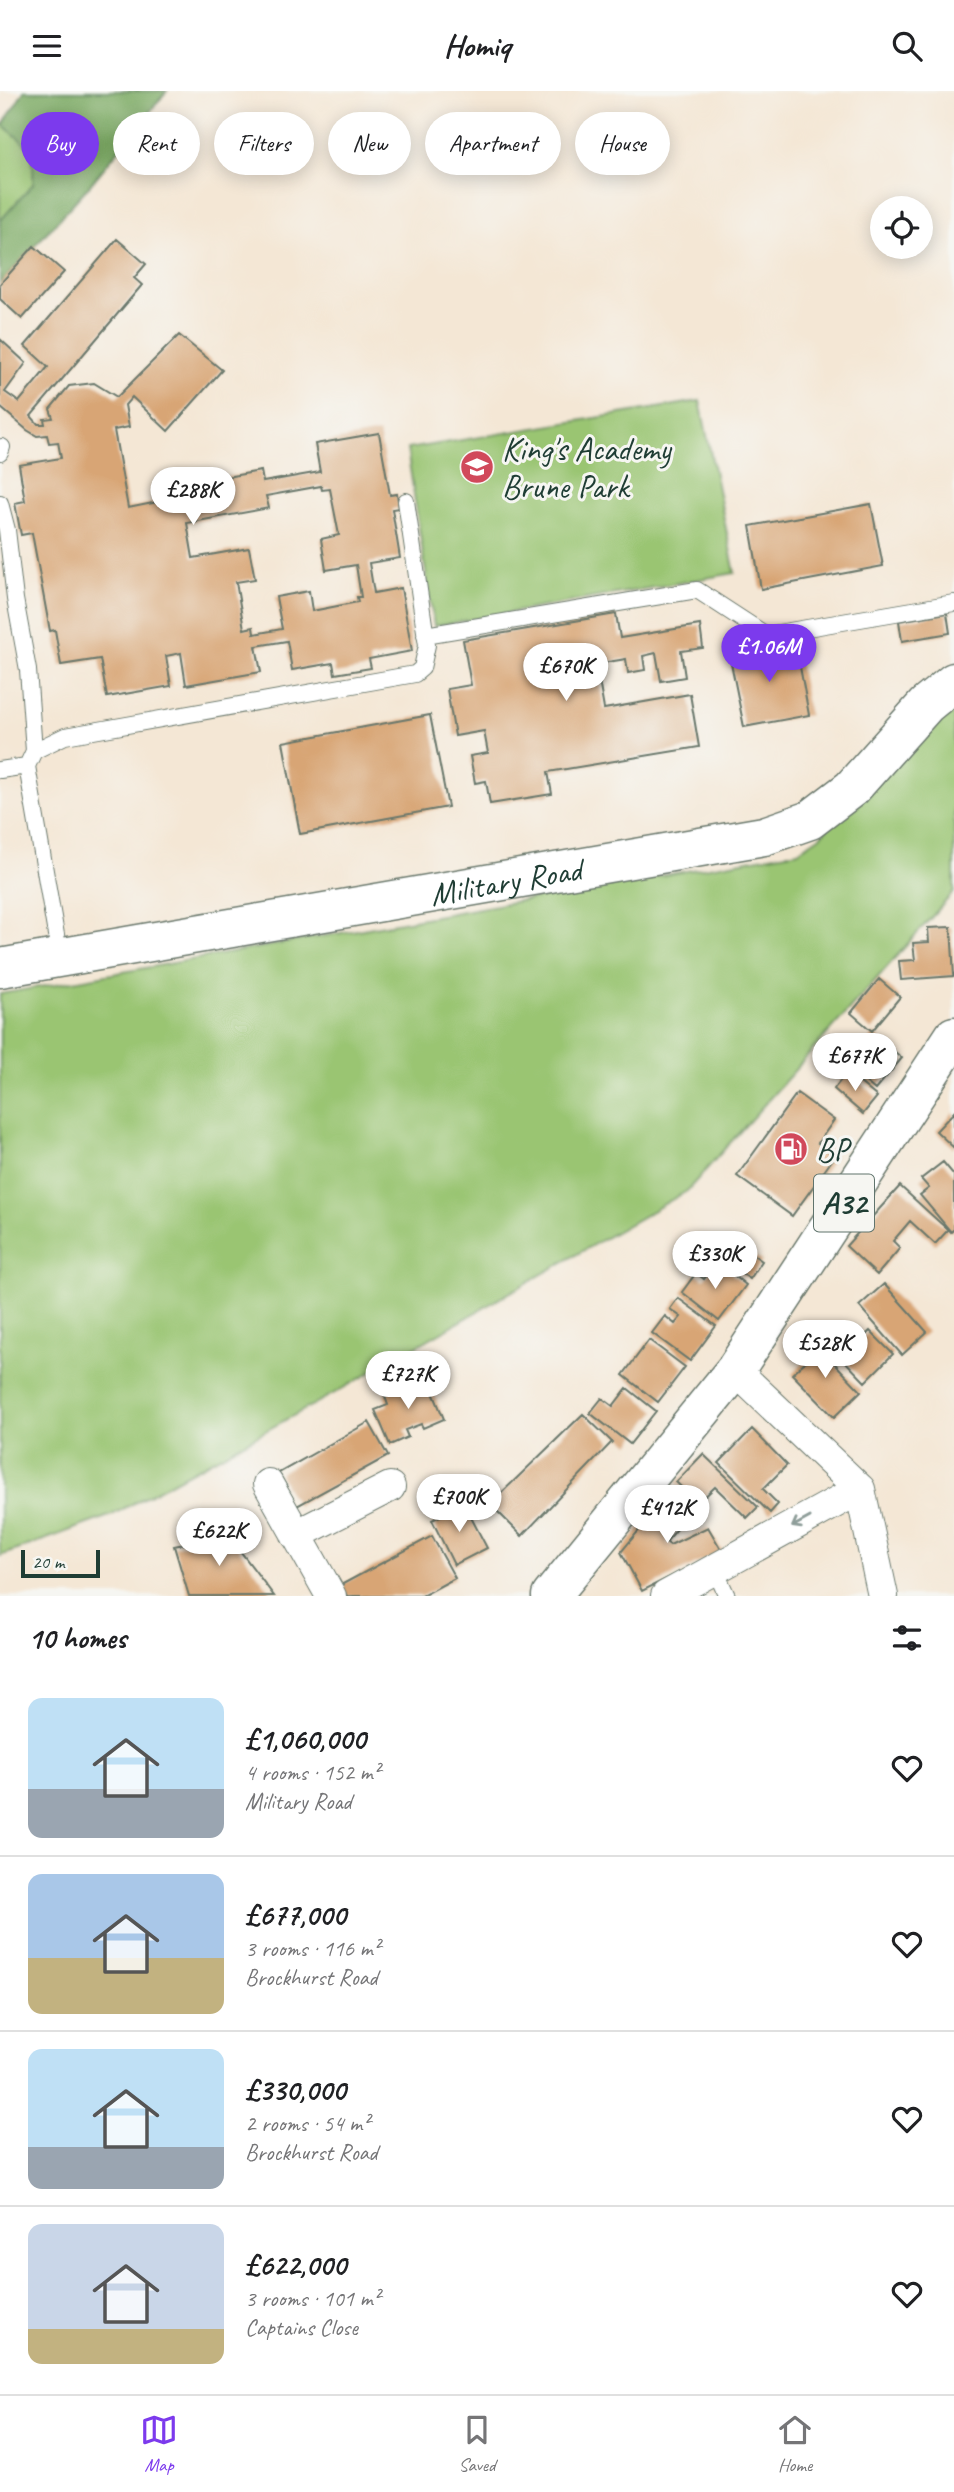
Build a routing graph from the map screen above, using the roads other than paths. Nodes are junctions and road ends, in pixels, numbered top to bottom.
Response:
1 (406, 501) dead end
2 (0, 502) edge
3 (954, 603) edge
4 (425, 635) junction
5 (954, 683) edge
6 (31, 758) junction
7 (0, 770) edge
8 (60, 958) junction
9 (0, 968) edge
10 (954, 1036) edge
11 (735, 1370) junction
12 (268, 1484) dead end
13 (390, 1487) dead end
14 (860, 1489) junction
15 (296, 1535) junction
16 (721, 1583) edge
17 (331, 1596) edge
18 (551, 1596) edge
19 (666, 1596) edge
20 (883, 1596) edge

1 - 4 lane
2 - 6 lane
3 - 4 lane
4 - 6 lane
5 - 8 street, Military Road
6 - 7 lane
6 - 8 lane
8 - 9 street, Military Road
10 - 11 street, A32
11 - 14 street
11 - 18 street, A32
12 - 15 street
13 - 15 street
14 -> 16 street
14 - 20 street
15 - 17 street
16 - 19 street

